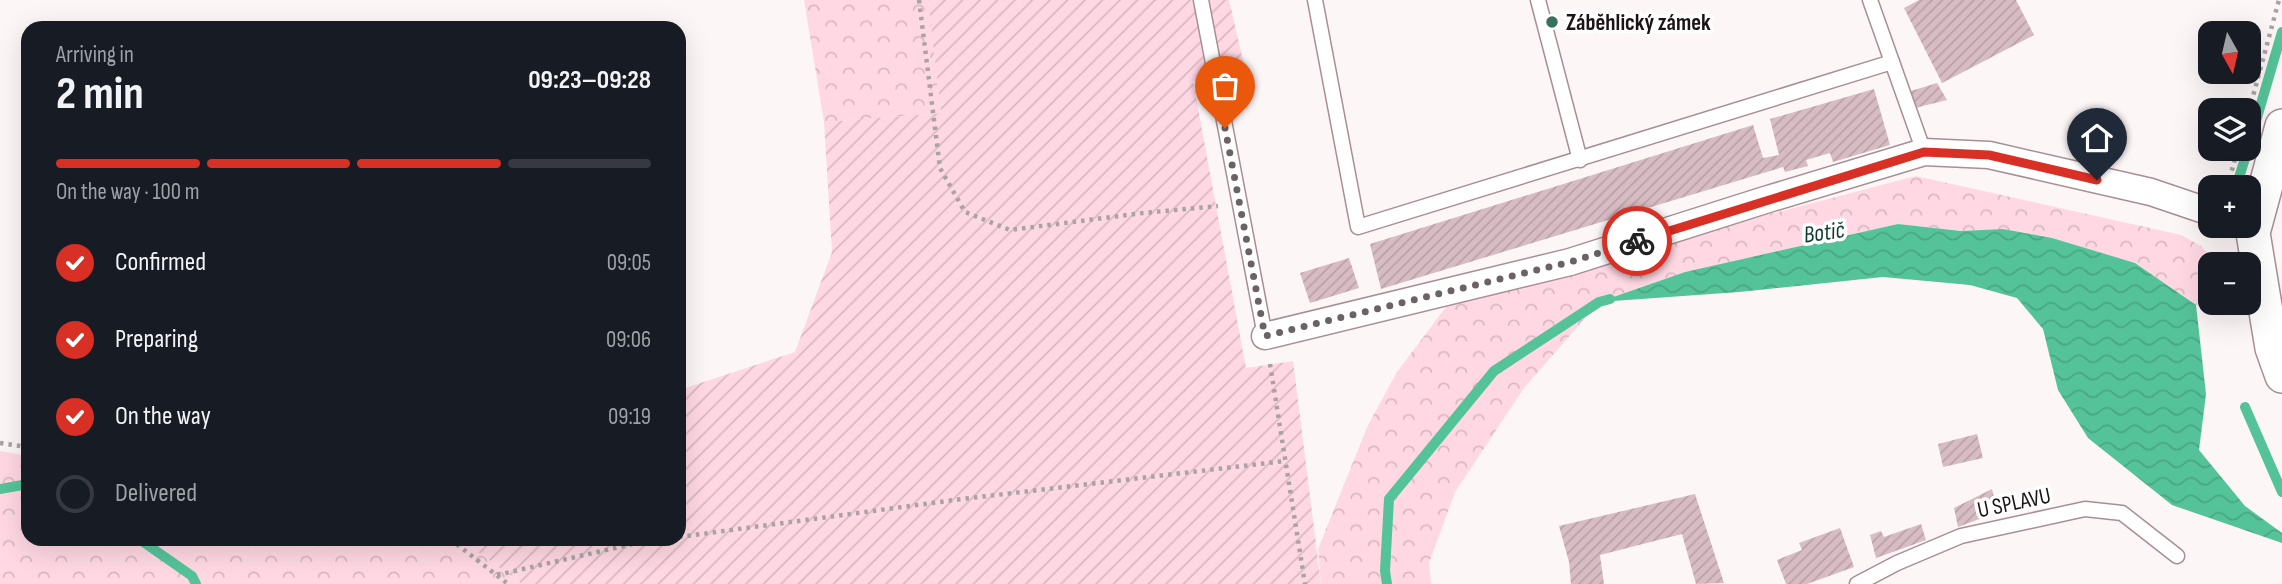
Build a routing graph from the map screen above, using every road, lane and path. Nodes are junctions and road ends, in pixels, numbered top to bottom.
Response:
1 (919, 0) edge
2 (1201, 0) edge
3 (1315, 0) edge
4 (1538, 0) edge
5 (1870, 0) edge
6 (2279, 0) edge
7 (1892, 62) junction
8 (2253, 98) edge
9 (2282, 126) edge
10 (1924, 152) junction
11 (1580, 160) junction
12 (2261, 186) edge
13 (1240, 204) junction
14 (2198, 208) edge
15 (2248, 238) edge
16 (1265, 336) junction
17 (2279, 357) edge
18 (0, 443) edge
19 (21, 446) edge
20 (1285, 461) junction
21 (686, 536) edge
22 (459, 546) edge
23 (620, 546) edge
24 (2177, 556) dead end
25 (496, 575) junction
26 (508, 584) edge
27 (1305, 584) edge
28 (1857, 584) edge

1 - 13 path
2 - 13 lane
3 - 11 lane
4 - 11 lane
5 - 7 lane
6 - 8 path
7 - 10 lane
7 - 11 lane
9 - 12 street
10 - 14 street
10 - 16 street
13 - 16 lane
15 - 17 street
16 - 20 path
18 - 19 path
20 - 21 path
20 - 27 path
22 - 25 path
23 - 25 path
24 - 28 lane, U SPLAVU
25 - 26 path

